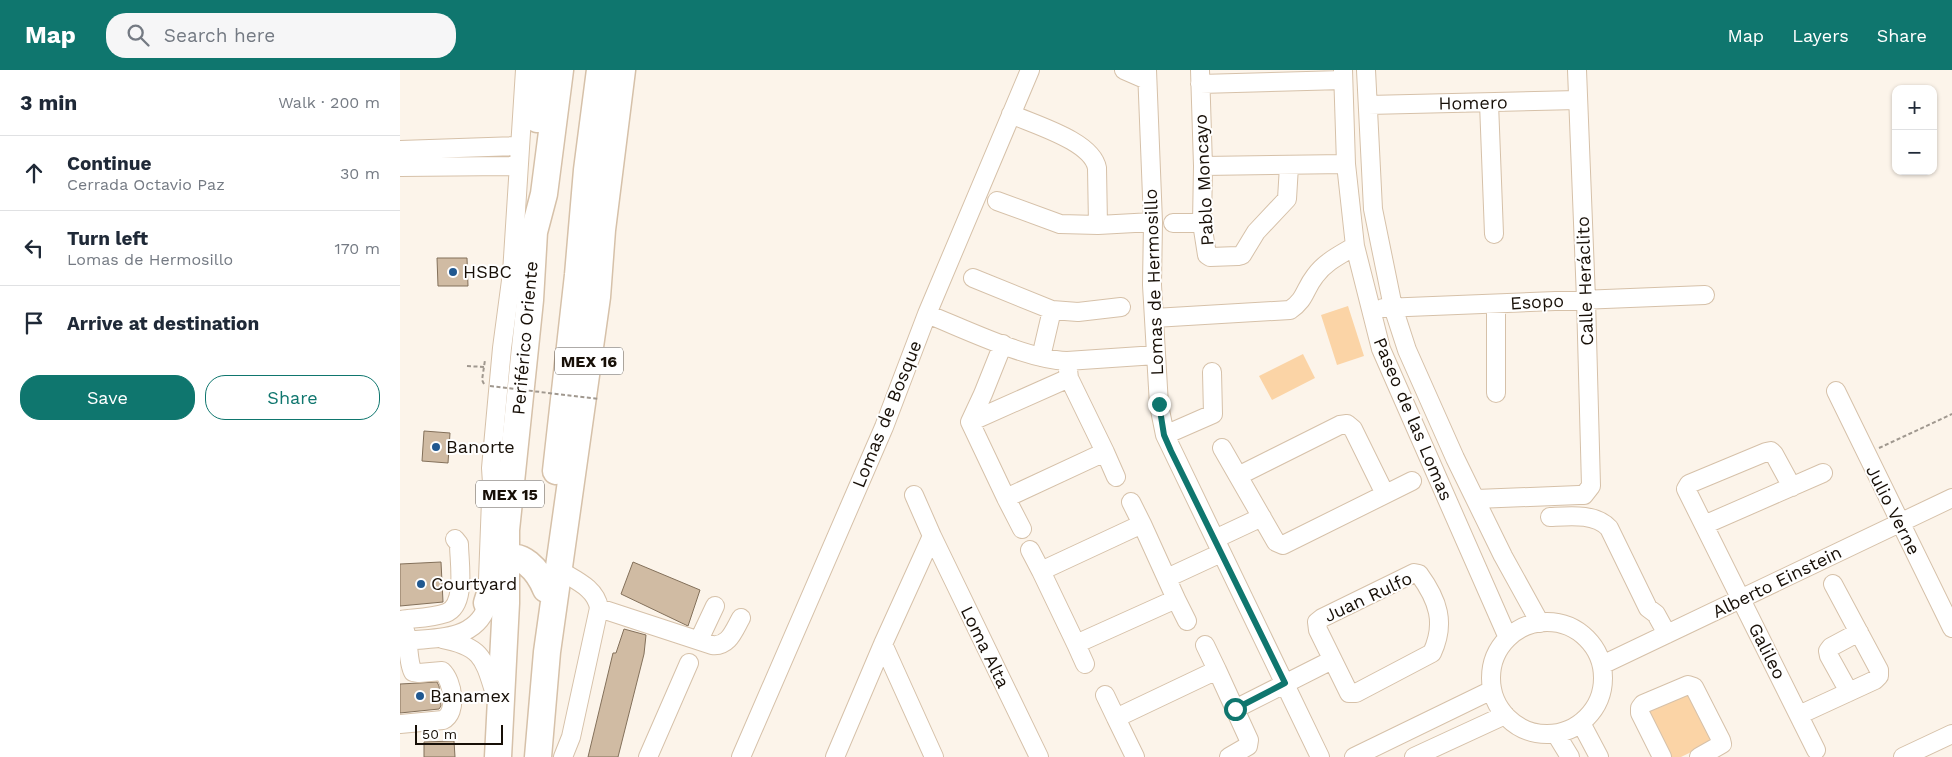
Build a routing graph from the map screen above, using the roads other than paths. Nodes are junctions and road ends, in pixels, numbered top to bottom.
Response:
1 (525, 70) edge
2 (540, 70) edge
3 (560, 70) edge
4 (600, 70) edge
5 (622, 70) edge
6 (638, 70) edge
7 (1030, 70) edge
8 (1124, 70) edge
9 (1366, 70) edge
10 (1578, 70) edge
11 (1147, 75) edge
12 (1343, 75) edge
13 (1286, 76) edge
14 (1200, 77) edge
15 (1578, 100) junction
16 (1489, 103) junction
17 (1368, 106) junction
18 (1011, 114) junction
19 (519, 146) junction
20 (400, 150) edge
21 (1346, 164) junction
22 (518, 166) junction
23 (1204, 166) junction
24 (1289, 166) junction
25 (400, 167) edge
26 (997, 201) dead end
27 (1153, 222) junction
28 (1173, 223) dead end
29 (1202, 223) junction
30 (1098, 225) junction
31 (534, 232) junction
32 (1494, 234) dead end
33 (1355, 246) junction
34 (973, 278) dead end
35 (1705, 295) dead end
36 (597, 297) junction
37 (1586, 299) junction
38 (1496, 304) junction
39 (1121, 307) dead end
40 (1393, 307) junction
41 (1052, 310) junction
42 (1370, 310) junction
43 (927, 314) junction
44 (1154, 318) junction
45 (1003, 344) junction
46 (1156, 355) junction
47 (1041, 357) junction
48 (1068, 369) junction
49 (1212, 372) dead end
50 (1836, 391) dead end
51 (1496, 393) dead end
52 (970, 422) junction
53 (1164, 435) junction
54 (1222, 448) dead end
55 (1105, 452) junction
56 (1823, 473) dead end
57 (1238, 476) junction
58 (1116, 477) dead end
59 (1466, 479) junction
60 (1412, 482) dead end
61 (491, 483) junction
62 (1792, 487) junction
63 (1443, 491) junction
64 (1385, 494) junction
65 (914, 495) dead end
66 (1006, 498) junction
67 (1952, 498) edge
68 (1476, 500) junction
69 (1131, 502) dead end
70 (1550, 517) dead end
71 (1262, 518) junction
72 (1900, 523) junction
73 (1142, 524) junction
74 (1704, 525) junction
75 (506, 530) junction
76 (1022, 530) dead end
77 (932, 536) junction
78 (455, 539) dead end
79 (1218, 546) junction
80 (1030, 550) dead end
81 (505, 558) junction
82 (1041, 571) junction
83 (1167, 578) junction
84 (554, 583) junction
85 (1833, 584) dead end
86 (1176, 599) junction
87 (1741, 599) junction
88 (487, 603) junction
89 (715, 606) dead end
90 (599, 608) junction
91 (1950, 616) edge
92 (741, 618) dead end
93 (400, 621) edge
94 (1187, 622) dead end
95 (1540, 623) junction
96 (1859, 632) junction
97 (1662, 637) junction
98 (434, 638) junction
99 (1508, 638) junction
100 (699, 640) junction
101 (403, 641) edge
102 (883, 644) junction
103 (1076, 644) junction
104 (1205, 645) dead end
105 (1332, 660) junction
106 (688, 663) dead end
107 (1085, 664) dead end
108 (1602, 665) junction
109 (1217, 670) junction
110 (1285, 683) junction
111 (1492, 690) junction
112 (1849, 692) junction
113 (1106, 694) dead end
114 (1235, 709) junction
115 (500, 711) junction
116 (1504, 715) junction
117 (1799, 715) junction
118 (1116, 718) junction
119 (1581, 723) junction
120 (400, 724) edge
121 (1556, 734) junction
122 (1952, 734) edge
123 (1816, 750) dead end
124 (498, 757) edge
125 (538, 757) edge
126 (563, 757) edge
127 (648, 757) edge
128 (741, 757) edge
129 (835, 757) edge
130 (934, 757) edge
131 (1039, 757) edge
132 (1135, 757) edge
133 (1229, 757) edge
134 (1320, 757) edge
135 (1354, 757) edge
136 (1414, 757) edge
137 (1570, 757) edge
138 (1599, 757) edge
139 (1662, 757) edge
140 (1699, 757) edge
141 (1903, 757) edge

1 - 19 street
2 - 31 highway
3 - 31 highway, Periférico Oriente
4 - 84 highway
5 - 36 highway, MEX 16
6 - 36 highway
7 - 18 street, Lomas de Bosque
8 - 11 street
9 - 17 street, Paseo de las Lomas
10 - 15 street, Calle Heráclito
11 - 27 street, Lomas de Hermosillo
12 - 13 street, Pablo Moncayo
12 - 21 street, Paseo de las Lomas
13 - 14 street, Pablo Moncayo
14 - 23 street, Pablo Moncayo
15 - 16 street, Homero
15 - 37 street, Calle Heráclito
16 - 17 street, Homero
16 - 32 street
17 - 40 street, Paseo de las Lomas
18 - 30 street
18 - 43 street, Lomas de Bosque
19 - 20 street
19 - 22 street
21 - 24 street
21 - 33 street, Paseo de las Lomas
22 - 25 street
22 - 61 street
23 - 24 street
23 - 29 street, Pablo Moncayo
24 - 29 street, Pablo Moncayo
26 - 30 street
27 - 30 street
27 - 44 street, Lomas de Hermosillo
28 - 29 street
31 - 75 highway, Periférico Oriente / MEX 15
33 - 42 street, Paseo de las Lomas
33 - 44 street
34 - 41 street
35 - 37 street, Esopo
36 - 84 highway, MEX 16
37 - 38 street, Esopo
37 - 68 street, Calle Heráclito
38 - 40 street, Esopo
38 - 51 street
39 - 41 street
40 - 42 street, Esopo
40 - 59 street, Paseo de las Lomas
41 - 47 street
42 - 63 street, Paseo de las Lomas
43 - 45 street
43 - 128 street, Lomas de Bosque
44 - 46 street, Lomas de Hermosillo
45 - 47 street
45 - 52 street
46 - 48 street
46 - 53 street, Lomas de Hermosillo
47 - 48 street
48 - 52 street
48 - 55 street
49 - 53 street
50 - 72 street, Julio Verne
52 - 66 street
53 - 79 street, Lomas de Hermosillo
54 - 57 street
55 - 58 street
55 - 66 street
56 - 62 street
57 - 64 street
57 - 71 street
59 - 63 street
59 - 68 street, Paseo de las Lomas
60 - 64 street
61 - 75 street
61 - 88 street
62 - 74 street
62 - 74 street, Galileo
63 - 99 street, Paseo de las Lomas
64 - 71 street
65 - 77 street, Loma Alta
66 - 76 street
67 - 72 street, Alberto Einstein
68 - 95 street, Paseo de las Lomas
69 - 73 street
70 - 97 street
71 - 79 street
72 - 87 street, Alberto Einstein
72 - 91 street, Julio Verne
73 - 82 street
73 - 83 street
74 - 87 street, Galileo
75 - 81 highway, Periférico Oriente / MEX 15
77 - 102 street
77 - 131 street, Loma Alta
78 - 93 street
79 - 83 street
79 - 110 street, Lomas de Hermosillo
80 - 82 street
81 - 84 highway
81 - 88 highway
81 - 115 highway, Periférico Oriente / MEX 15
82 - 103 street
83 - 86 street
84 - 90 street
84 - 125 highway, MEX 16
85 - 96 street
86 - 94 street
86 - 103 street
87 - 97 street, Alberto Einstein
87 - 117 street, Galileo
88 - 98 street
89 - 100 street
90 - 100 street
90 - 126 street
92 - 100 street
93 - 101 street
95 - 99 street
95 - 108 street
96 - 112 street
96 - 112 street
97 - 108 street, Alberto Einstein
98 - 101 street
98 - 115 street
99 - 111 street
101 - 120 street
102 - 129 street
102 - 130 street
103 - 107 street
104 - 109 street
105 - 105 street, Juan Rulfo
105 - 110 street
106 - 127 street
108 - 119 street
109 - 114 street
109 - 118 street
110 - 114 street
110 - 134 street, Lomas de Hermosillo
111 - 116 street
111 - 135 street
112 - 117 street
113 - 118 street
114 - 133 street
115 - 124 highway, Periférico Oriente / MEX 15
116 - 121 street
116 - 136 street
117 - 123 street, Galileo
118 - 132 street
119 - 121 street
119 - 138 street
121 - 137 street
122 - 141 street
139 - 140 street

